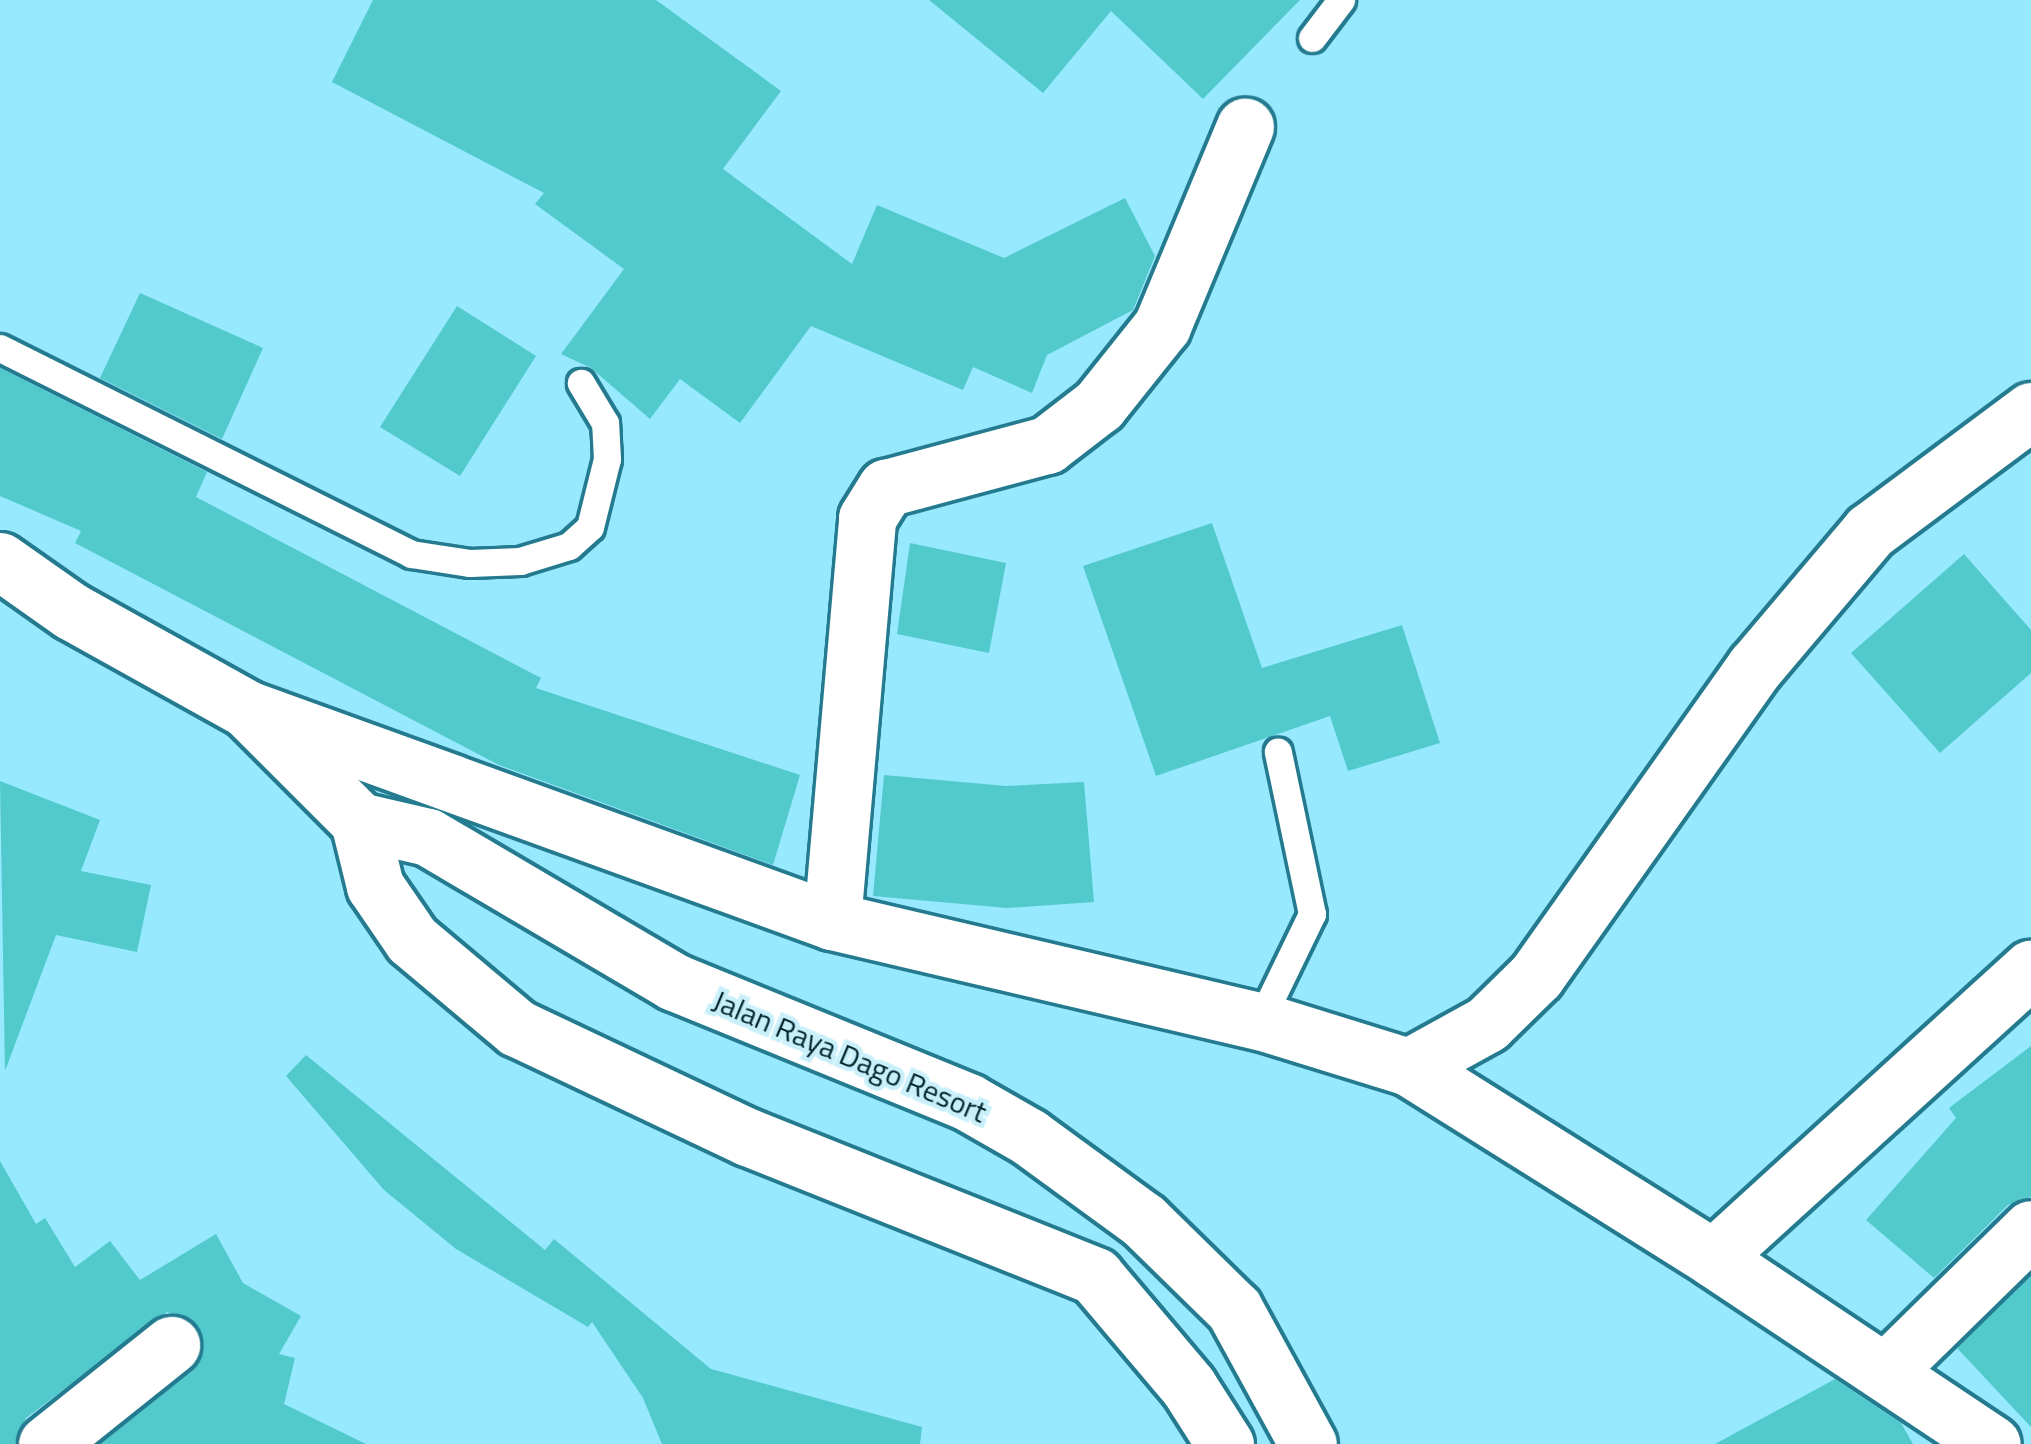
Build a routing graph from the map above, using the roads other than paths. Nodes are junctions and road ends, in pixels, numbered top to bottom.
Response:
1 (1341, 0) edge
2 (1312, 38) dead end
3 (1245, 127) dead end
4 (0, 348) edge
5 (581, 383) dead end
6 (2031, 411) edge
7 (0, 561) edge
8 (247, 709) junction
9 (1278, 752) dead end
10 (359, 821) junction
11 (832, 921) junction
12 (2031, 969) edge
13 (1260, 1022) junction
14 (1409, 1067) junction
15 (2031, 1228) edge
16 (1713, 1258) junction
17 (171, 1345) dead end
18 (1885, 1372) junction
19 (46, 1444) edge
20 (1225, 1444) edge
21 (1308, 1444) edge
22 (1993, 1444) edge

1 - 2 lane
3 - 11 street
4 - 5 lane
6 - 14 street
7 - 8 street
8 - 10 street
8 - 11 street
9 - 13 lane
10 - 20 street
10 - 21 street, Jalan Raya Dago Resort
11 - 13 street
12 - 16 street
13 - 14 street
14 - 16 street
15 - 18 street
16 - 18 street
17 - 19 street
18 - 22 street

